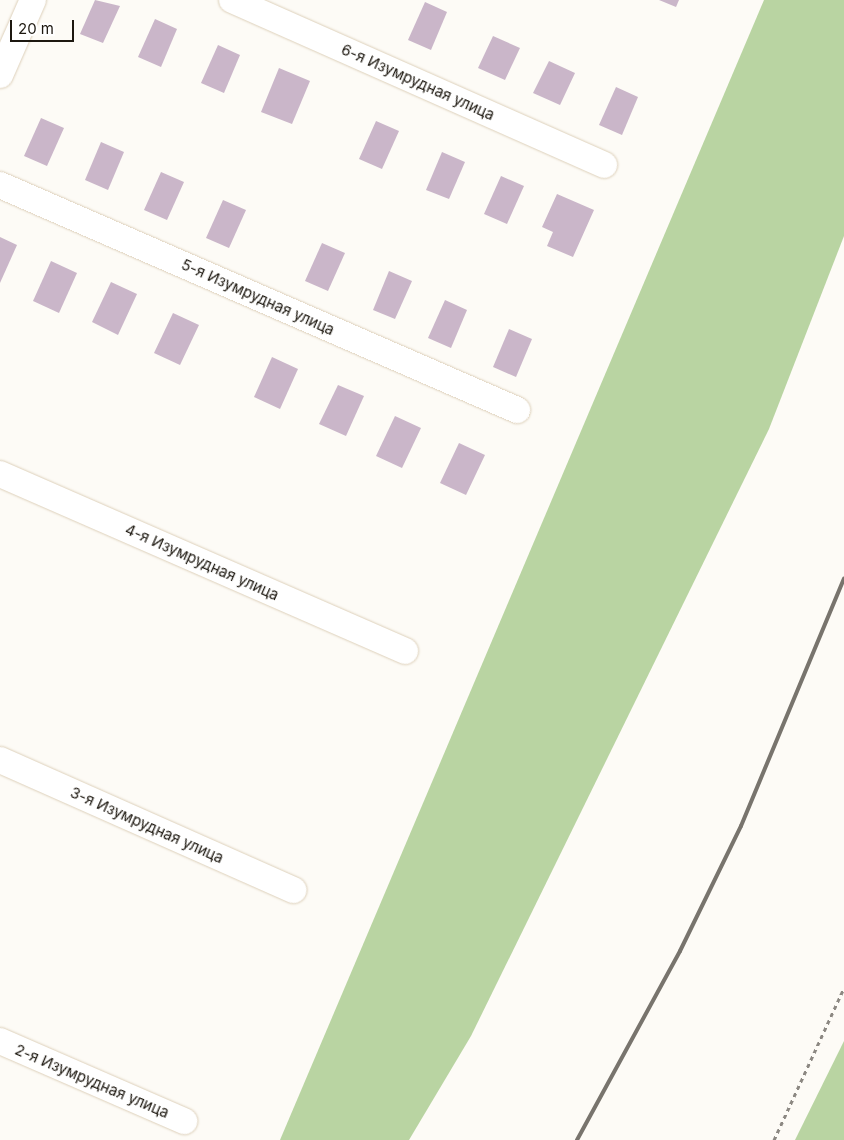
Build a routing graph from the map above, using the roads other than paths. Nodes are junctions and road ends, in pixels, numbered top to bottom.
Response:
1 (33, 0) edge
2 (232, 0) edge
3 (0, 75) edge
4 (604, 165) dead end
5 (0, 185) edge
6 (516, 410) dead end
7 (0, 474) edge
8 (405, 651) dead end
9 (0, 760) edge
10 (294, 890) dead end
11 (0, 1041) edge
12 (184, 1121) dead end

1 - 3 street
2 - 4 street, 6-я Изумрудная улица
5 - 6 street, 5-я Изумрудная улица
7 - 8 street, 4-я Изумрудная улица
9 - 10 street, 3-я Изумрудная улица
11 - 12 street, 2-я Изумрудная улица

